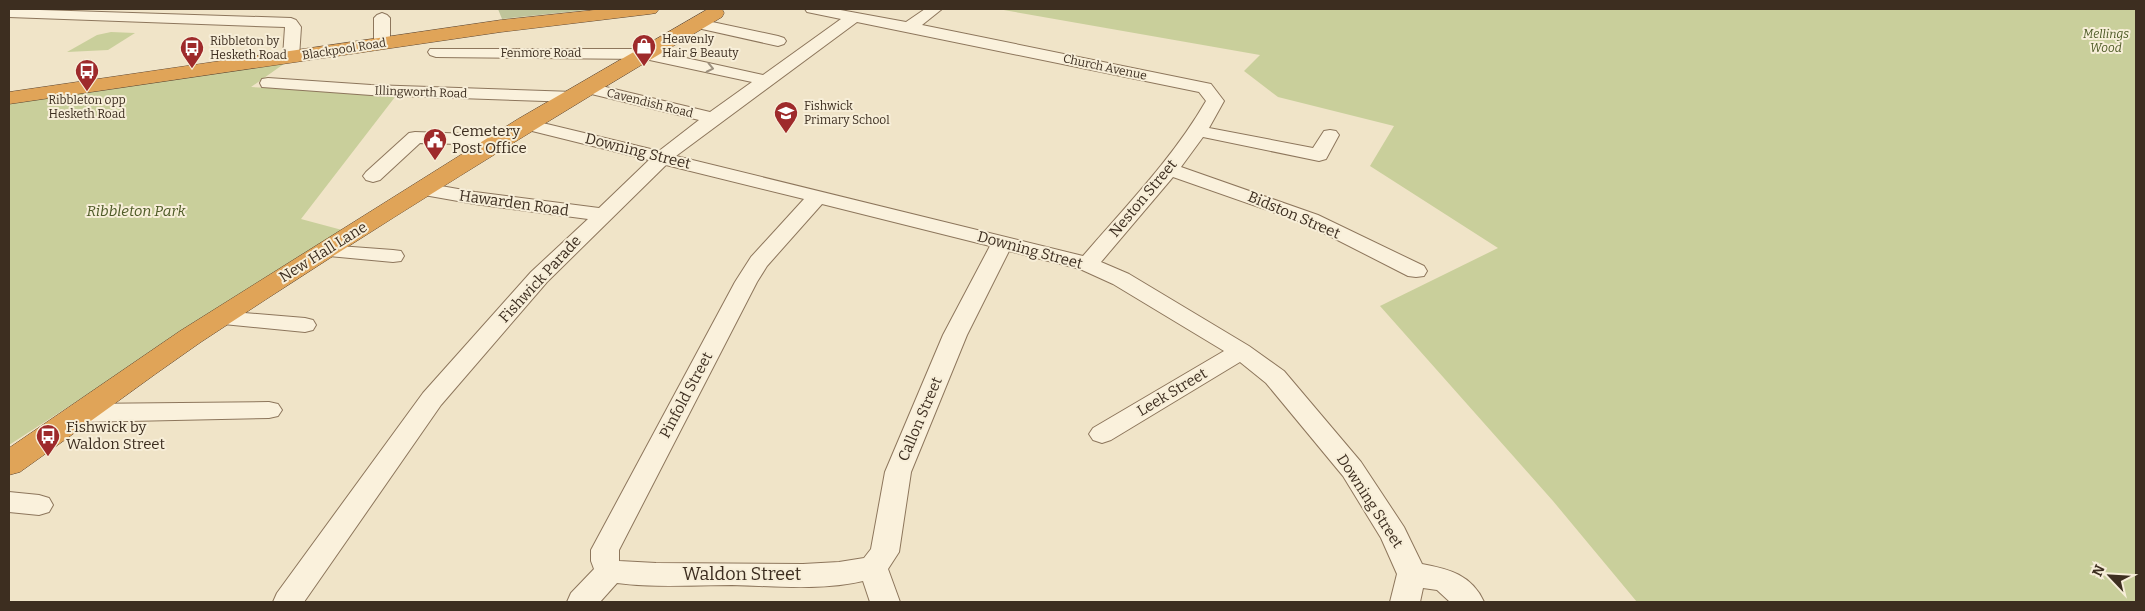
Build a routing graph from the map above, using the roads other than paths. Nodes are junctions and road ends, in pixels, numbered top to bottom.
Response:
1 (650, 9) edge
2 (812, 9) edge
3 (935, 9) edge
4 (719, 11) edge
5 (9, 12) edge
6 (690, 16) junction
7 (854, 17) junction
8 (382, 18) dead end
9 (909, 27) junction
10 (778, 41) dead end
11 (382, 44) junction
12 (436, 52) dead end
13 (646, 54) junction
14 (291, 57) junction
15 (765, 80) junction
16 (268, 84) dead end
17 (581, 92) junction
18 (9, 98) edge
19 (712, 118) junction
20 (526, 124) junction
21 (1198, 131) junction
22 (1330, 136) dead end
23 (501, 140) junction
24 (663, 157) junction
25 (1169, 169) junction
26 (373, 176) dead end
27 (424, 189) junction
28 (817, 197) junction
29 (603, 215) junction
30 (1002, 242) junction
31 (325, 250) junction
32 (393, 256) dead end
33 (1088, 264) junction
34 (1416, 271) dead end
35 (221, 318) junction
36 (306, 324) dead end
37 (1241, 351) junction
38 (270, 410) dead end
39 (82, 413) junction
40 (1102, 434) dead end
41 (9, 464) edge
42 (9, 502) edge
43 (40, 505) dead end
44 (873, 567) junction
45 (610, 571) junction
46 (1412, 574) junction
47 (288, 602) edge
48 (582, 602) edge
49 (885, 602) edge
50 (1405, 602) edge
51 (1469, 602) edge

1 - 11 highway, Blackpool Road
2 - 7 street, Church Avenue
3 - 9 street
4 - 6 highway, New Hall Lane
5 - 14 street
6 - 10 street
6 - 13 highway, New Hall Lane
7 - 9 street, Church Avenue
7 - 15 street, Fishwick Parade
8 - 11 street
9 - 21 street, Church Avenue
11 - 14 highway, Blackpool Road
12 - 13 street, Fenmore Road
13 -> 15 street, Fenmore Road
13 - 17 highway, New Hall Lane
14 - 18 highway, Blackpool Road
15 - 19 street, Fishwick Parade
16 - 17 street, Illingworth Road
17 - 19 street, Cavendish Road
17 - 20 highway, New Hall Lane
19 - 24 street, Fishwick Parade
20 - 23 highway, New Hall Lane
20 - 24 street, Downing Street
21 - 22 street
21 - 25 street, Neston Street
23 - 26 street
23 - 27 highway, New Hall Lane
24 - 28 street, Downing Street
24 - 29 street, Fishwick Parade
25 - 33 street, Neston Street
25 - 34 street, Bidston Street
27 - 29 street, Hawarden Road
27 - 31 highway, New Hall Lane
28 - 30 street, Downing Street
28 - 45 street, Pinfold Street
29 - 47 street, Fishwick Parade
30 - 33 street, Downing Street
30 - 44 street, Callon Street
31 - 32 street
31 - 35 highway, New Hall Lane
33 - 37 street, Downing Street
35 - 36 street
35 - 39 highway, New Hall Lane
37 - 40 street, Leek Street
37 - 46 street, Downing Street
38 - 39 street
39 - 41 highway, New Hall Lane
42 - 43 street
44 - 45 street, Waldon Street
44 - 49 street
45 - 48 street
46 - 50 street
46 - 51 street

